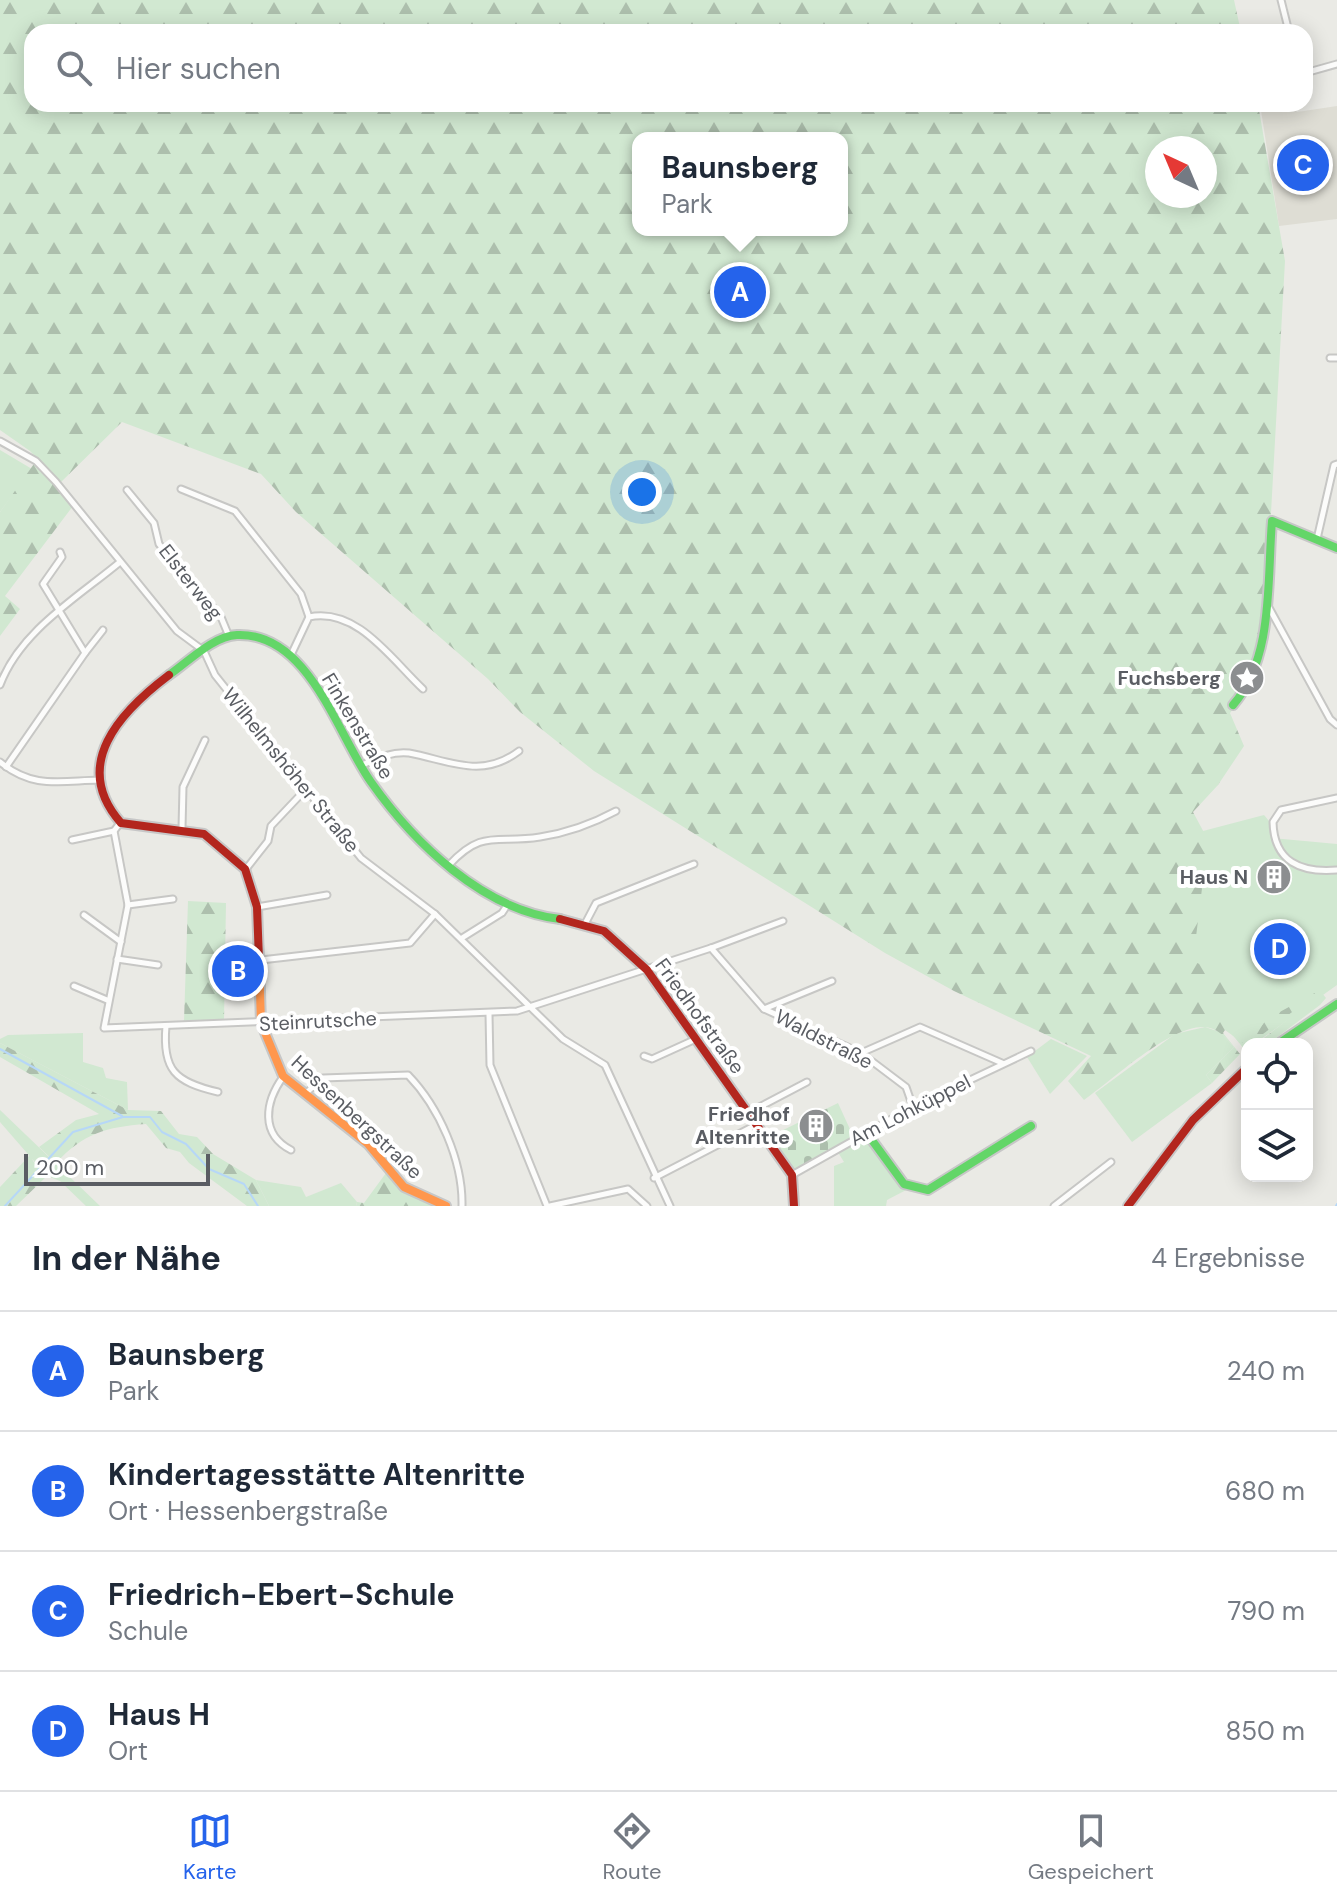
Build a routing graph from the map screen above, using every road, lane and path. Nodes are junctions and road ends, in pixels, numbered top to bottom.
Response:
1 (1281, 0) edge
2 (1287, 24) edge
3 (1337, 64) edge
4 (1313, 71) edge
5 (0, 441) edge
6 (1337, 464) edge
7 (181, 489) dead end
8 (127, 490) dead end
9 (1317, 539) junction
10 (1337, 548) edge
11 (60, 552) dead end
12 (120, 562) junction
13 (1267, 603) junction
14 (60, 612) junction
15 (309, 617) junction
16 (103, 630) dead end
17 (228, 634) junction
18 (204, 651) junction
19 (85, 653) junction
20 (291, 655) junction
21 (0, 685) edge
22 (423, 689) dead end
23 (1233, 705) dead end
24 (1337, 725) edge
25 (205, 740) dead end
26 (519, 751) dead end
27 (3, 764) edge
28 (360, 766) junction
29 (99, 780) junction
30 (305, 790) junction
31 (1337, 798) edge
32 (616, 811) dead end
33 (121, 823) junction
34 (182, 828) junction
35 (114, 831) junction
36 (72, 840) dead end
37 (694, 864) dead end
38 (449, 865) junction
39 (245, 869) junction
40 (1337, 870) edge
41 (327, 895) dead end
42 (173, 899) dead end
43 (508, 904) junction
44 (128, 905) junction
45 (257, 907) junction
46 (435, 914) junction
47 (84, 915) dead end
48 (783, 921) dead end
49 (585, 923) junction
50 (462, 938) junction
51 (121, 942) junction
52 (621, 942) joint
53 (711, 948) junction
54 (117, 959) junction
55 (261, 960) junction
56 (158, 965) dead end
57 (647, 970) junction
58 (832, 981) dead end
59 (74, 986) dead end
60 (107, 1000) junction
61 (1337, 1004) edge
62 (531, 1005) junction
63 (764, 1009) junction
64 (489, 1014) junction
65 (261, 1023) junction
66 (166, 1026) junction
67 (1287, 1038) edge
68 (696, 1039) junction
69 (1031, 1051) dead end
70 (861, 1053) junction
71 (644, 1056) dead end
72 (1002, 1063) junction
73 (1241, 1074) edge
74 (283, 1076) junction
75 (807, 1082) dead end
76 (218, 1092) dead end
77 (304, 1094) junction
78 (913, 1107) junction
79 (750, 1112) junction
80 (758, 1125) junction
81 (1031, 1126) dead end
82 (866, 1132) junction
83 (291, 1150) dead end
84 (1111, 1162) dead end
85 (792, 1175) junction
86 (654, 1178) junction
87 (446, 1206) edge
88 (462, 1206) edge
89 (548, 1206) edge
90 (647, 1206) edge
91 (670, 1206) edge
92 (794, 1206) edge
93 (1054, 1206) edge
94 (1128, 1206) edge

1 - 2 street
3 - 4 street
5 - 12 street, Wilhelmshöher Straße
6 - 9 street
7 - 15 street
8 - 17 street, Elsterweg
9 - 10 street
9 - 13 street
11 - 14 street
12 - 14 street
12 - 18 street, Wilhelmshöher Straße
13 - 23 street
13 - 24 street
14 - 19 street
14 - 21 street
15 - 20 street
15 - 22 street
16 - 19 street
17 - 18 street
17 - 20 street, Finkenstraße
18 - 29 street
18 - 30 street, Wilhelmshöher Straße
19 - 27 street
20 - 28 street, Finkenstraße
25 - 34 street
26 - 28 street
27 - 29 street
28 - 38 street, Finkenstraße
29 - 33 street
30 - 39 street
30 - 46 street, Wilhelmshöher Straße
31 - 40 street
32 - 38 street
33 - 34 street
33 - 35 street
34 - 39 street
35 - 36 street
35 - 44 street
37 - 49 street
38 - 43 street, Finkenstraße
39 - 45 street, Hessenbergstraße
41 - 45 street
42 - 44 street
43 - 49 street, Finkenstraße
43 - 50 street
44 - 51 street
45 - 55 street, Hessenbergstraße
46 - 50 street, Wilhelmshöher Straße
46 - 55 street
47 - 51 street
48 - 53 street, Steinrutsche
49 - 52 street, Finkenstraße
50 - 62 street, Wilhelmshöher Straße
51 - 54 street
52 - 57 street, Friedhofstraße
53 - 57 street, Steinrutsche
53 - 63 street, Waldstraße
54 - 56 street
54 - 60 street
55 - 65 street, Hessenbergstraße
57 - 62 street, Steinrutsche
57 - 68 street, Friedhofstraße
58 - 63 street, Waldstraße
59 - 60 street
60 - 66 street, Steinrutsche
61 - 67 street
62 - 64 street, Steinrutsche
62 - 86 street, Wilhelmshöher Straße
63 - 70 street, Waldstraße
64 - 65 street, Steinrutsche
64 - 89 street
65 - 66 street, Steinrutsche
65 - 74 street, Hessenbergstraße
66 - 76 street
68 - 71 street
68 - 79 street, Friedhofstraße
69 - 72 street, Am Lohküppel
70 - 72 street
70 - 78 street, Waldstraße
72 - 78 street, Am Lohküppel
73 - 94 street
74 - 77 street, Hessenbergstraße
74 - 83 street
75 - 79 street
77 - 87 street, Hessenbergstraße
77 - 88 street
78 - 82 street, Am Lohküppel
79 - 80 street, Friedhofstraße
80 - 85 street, Friedhofstraße
80 - 86 street
81 - 82 street
82 - 85 street, Am Lohküppel
84 - 93 street
85 - 92 street
86 - 91 street, Wilhelmshöher Straße
89 - 90 street

